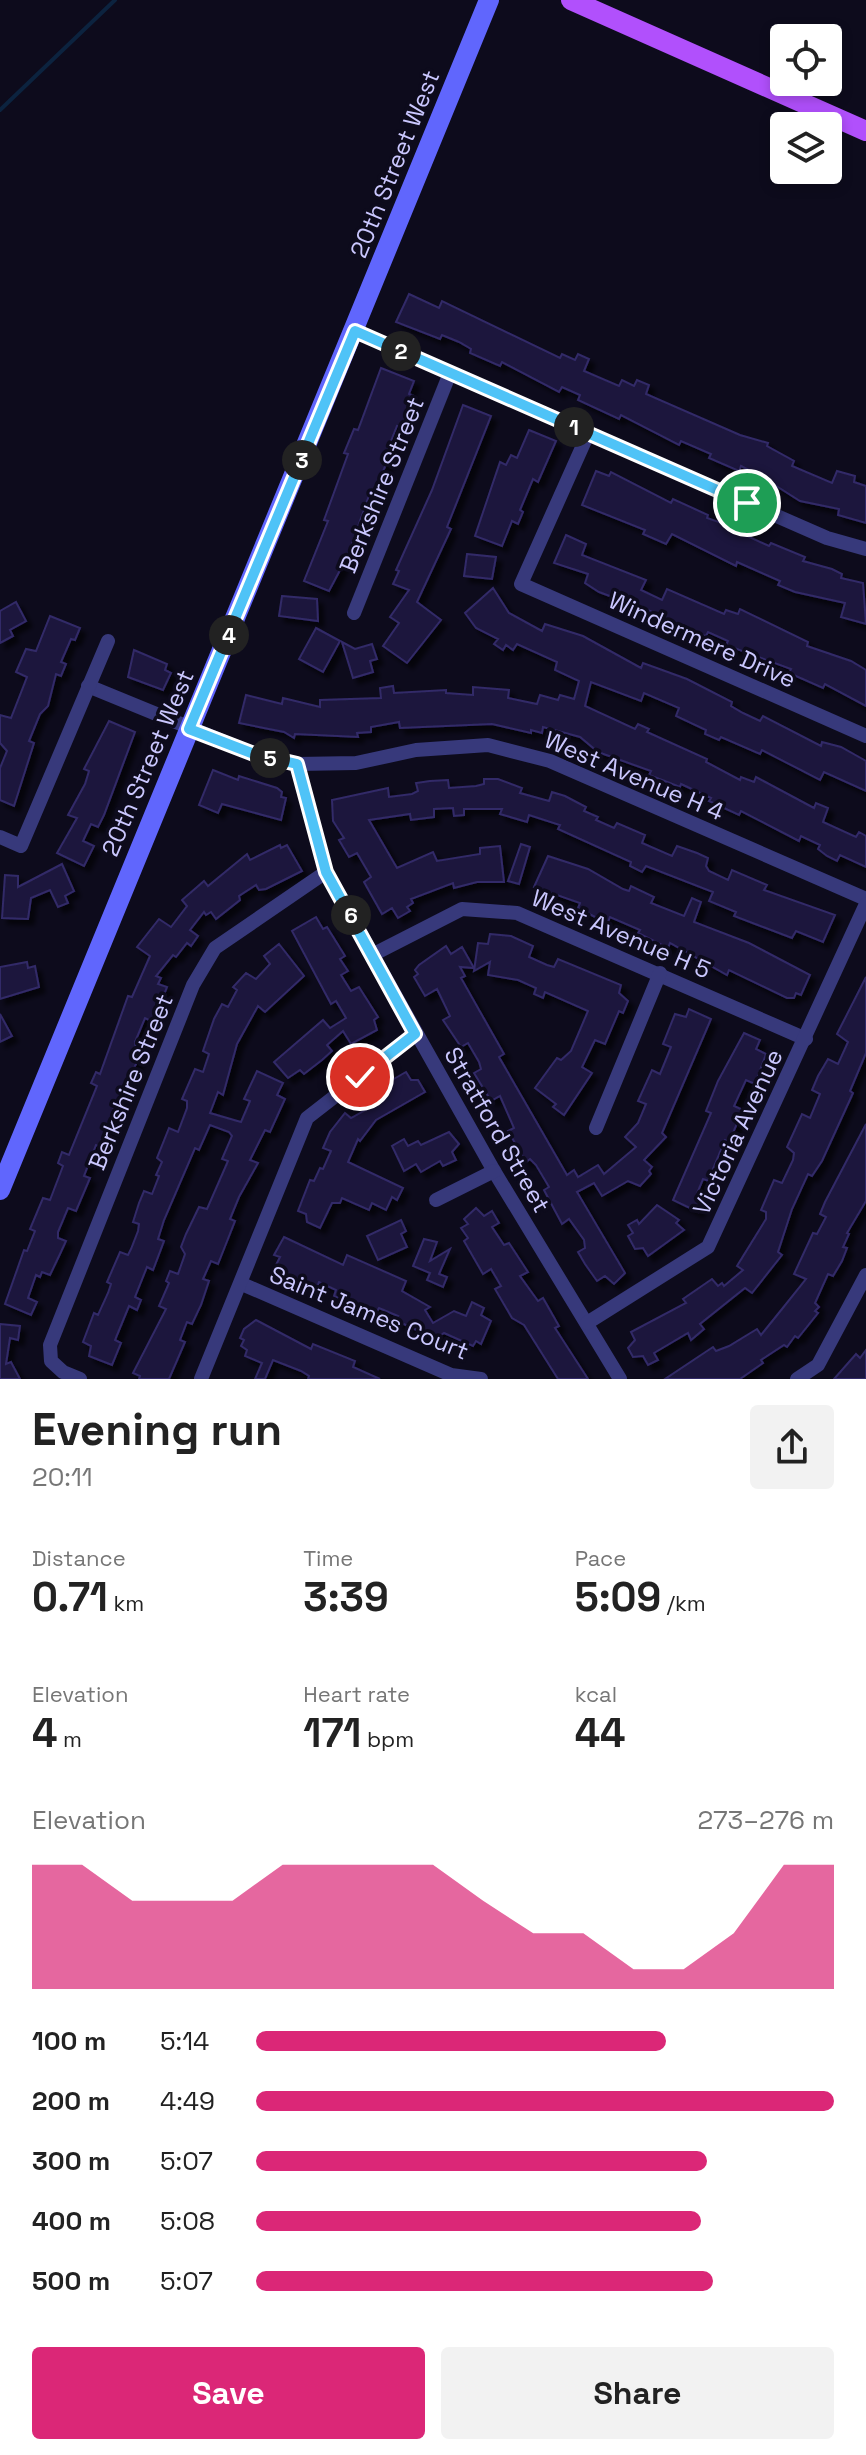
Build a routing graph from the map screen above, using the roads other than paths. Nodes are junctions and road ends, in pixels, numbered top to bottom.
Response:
1 (489, 0) edge
2 (571, 0) edge
3 (866, 131) edge
4 (355, 331) junction
5 (450, 373) junction
6 (588, 434) junction
7 (866, 549) edge
8 (354, 613) dead end
9 (108, 641) dead end
10 (88, 686) junction
11 (189, 729) junction
12 (866, 736) edge
13 (297, 764) junction
14 (0, 837) edge
15 (326, 872) junction
16 (866, 901) edge
17 (374, 954) junction
18 (660, 973) junction
19 (415, 1034) junction
20 (806, 1039) junction
21 (596, 1128) dead end
22 (494, 1171) junction
23 (0, 1190) edge
24 (436, 1200) dead end
25 (866, 1275) edge
26 (242, 1284) junction
27 (587, 1323) junction
28 (80, 1379) edge
29 (201, 1379) edge
30 (481, 1379) edge
31 (620, 1379) edge
32 (797, 1379) edge

1 - 4 main road, 20th Street West
2 - 3 main road
4 - 5 street
4 - 11 main road, 20th Street West
5 - 6 street
5 - 8 street, Berkshire Street
6 - 7 street
6 - 12 street, Windermere Drive
9 - 10 street
10 - 11 street, West Avenue H 4
10 - 14 street
11 - 13 street, West Avenue H 4
11 - 23 main road, 20th Street West
13 - 15 street, Stratford Street
13 - 16 street, West Avenue H 4
15 - 17 street, Stratford Street
15 - 28 street, Berkshire Street
16 - 20 street, Victoria Avenue
17 - 18 street, West Avenue H 5
17 - 19 street, Stratford Street
18 - 20 street, West Avenue H 5
18 - 21 street
19 - 22 street, Stratford Street
19 - 26 street
20 - 27 street, Victoria Avenue
22 - 24 street
22 - 27 street, Stratford Street
25 - 32 street
26 - 29 street
26 - 30 street, Saint James Court
27 - 31 street, Stratford Street

